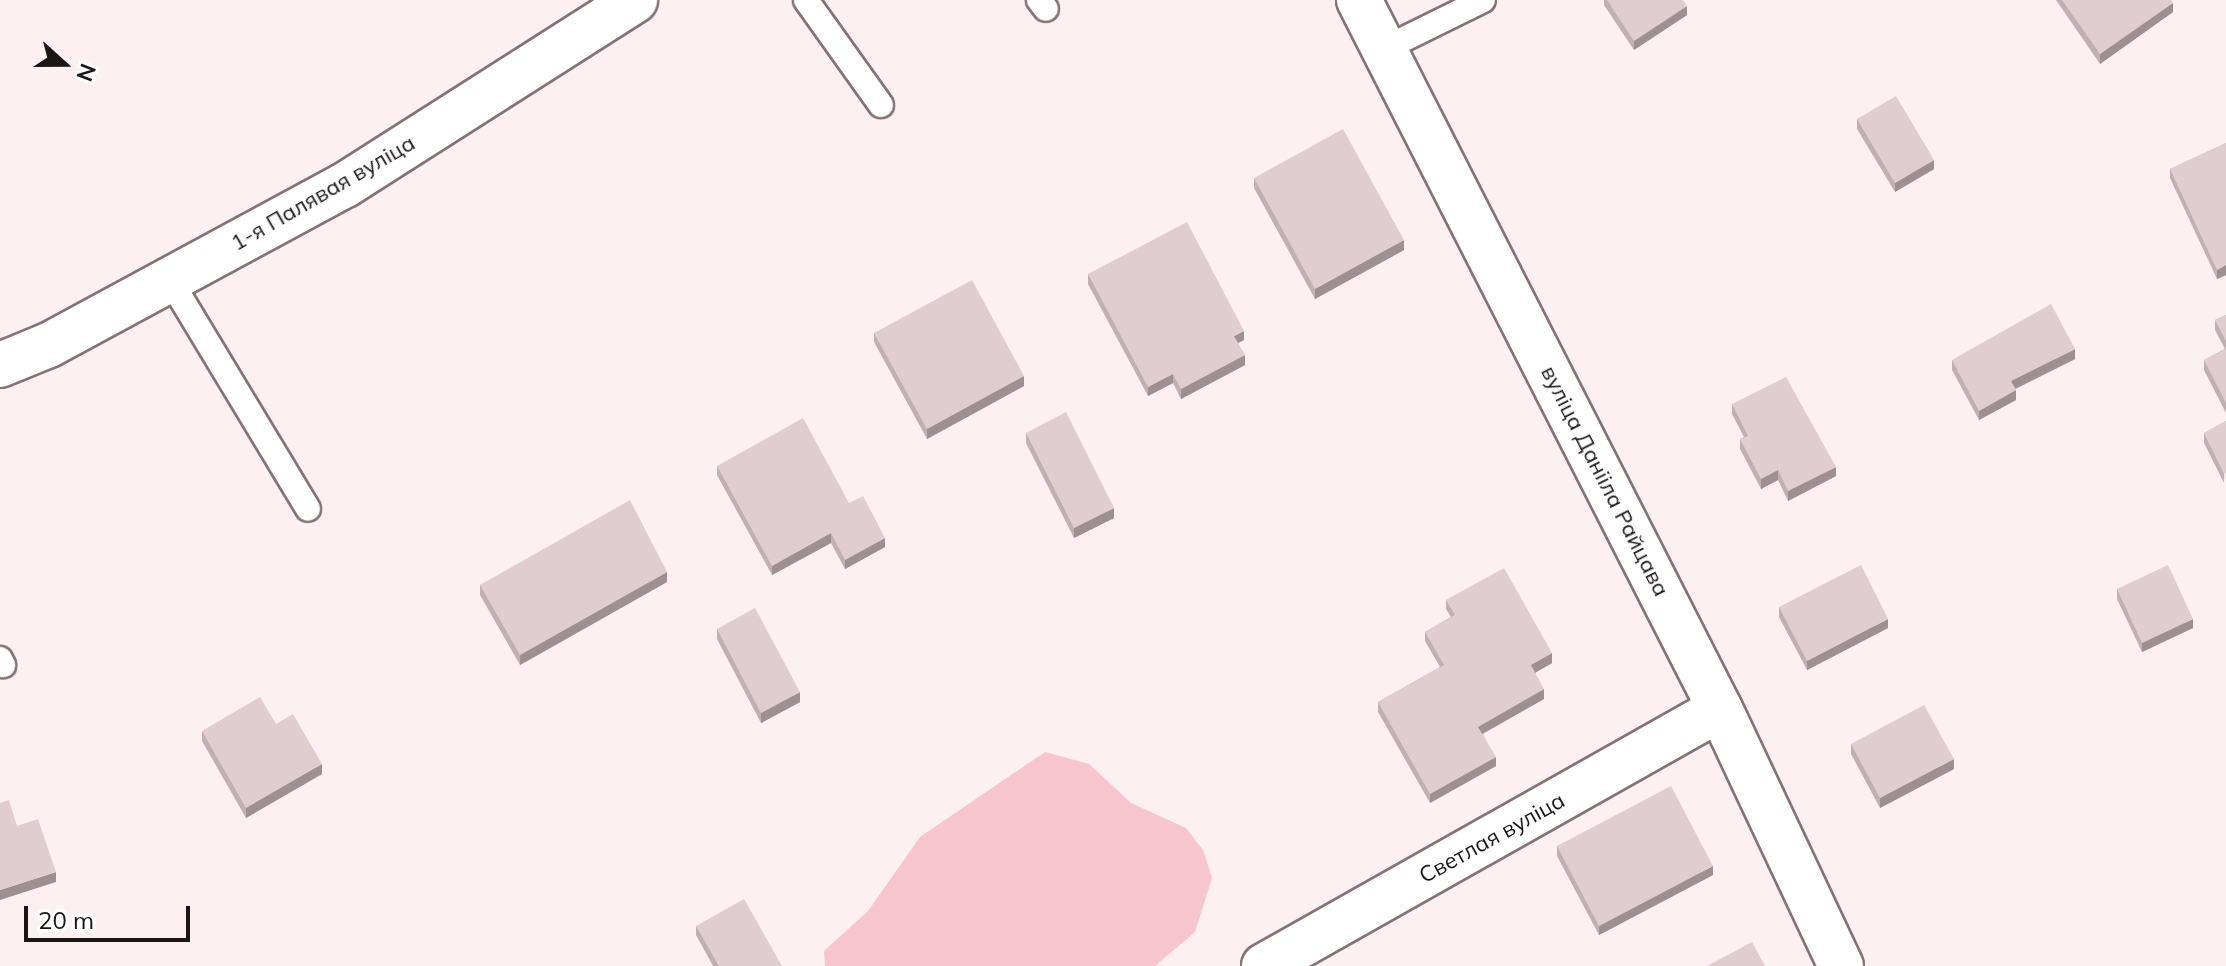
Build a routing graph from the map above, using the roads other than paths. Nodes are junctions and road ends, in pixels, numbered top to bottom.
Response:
1 (635, 0) edge
2 (806, 0) edge
3 (1359, 0) edge
4 (1483, 0) edge
5 (1386, 48) junction
6 (881, 105) dead end
7 (170, 280) junction
8 (0, 365) edge
9 (308, 509) dead end
10 (1720, 709) junction
11 (1264, 966) edge
12 (1841, 966) edge

1 - 7 street, 1-я Палявая вуліца
2 - 6 lane
3 - 5 street, вуліца Данііла Райцава
4 - 5 lane
5 - 10 street, вуліца Данііла Райцава
7 - 8 street, 1-я Палявая вуліца
7 - 9 lane
10 - 11 street, Светлая вуліца
10 - 12 street, вуліца Данііла Райцава

